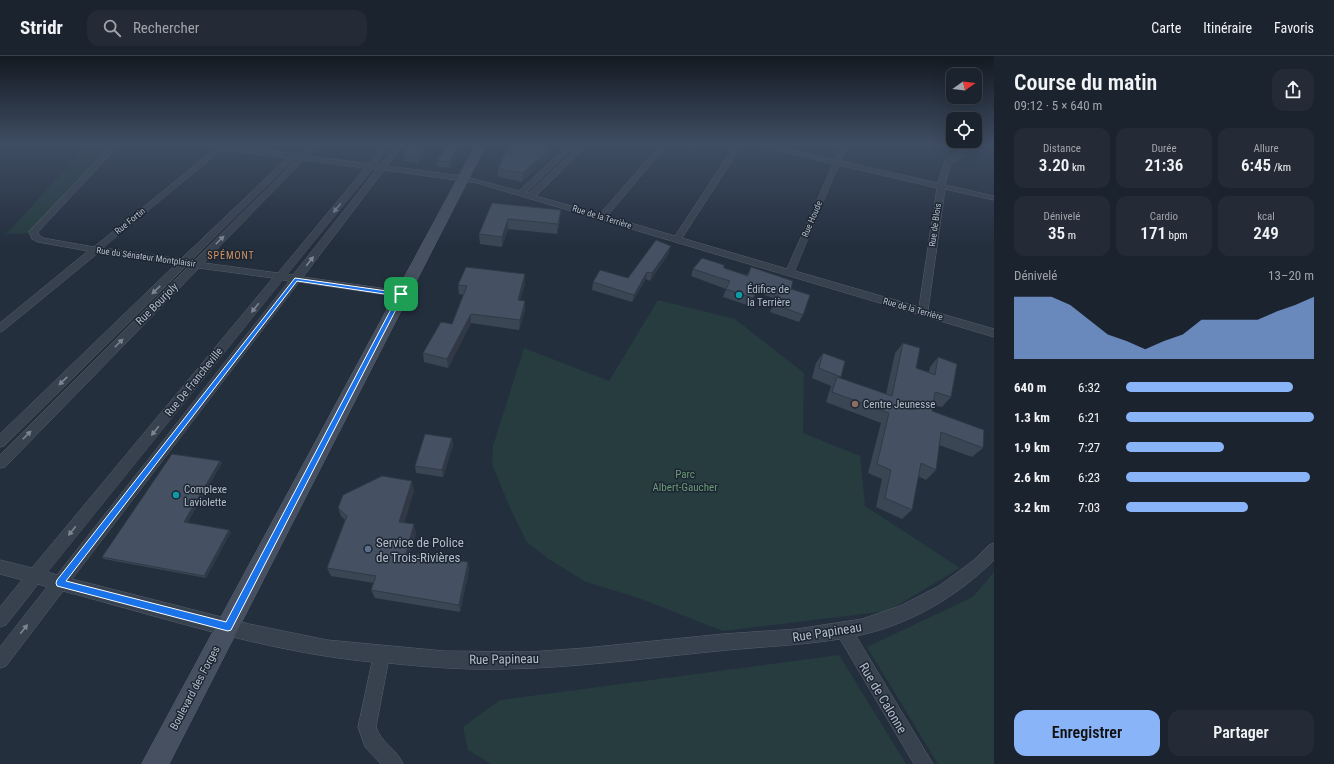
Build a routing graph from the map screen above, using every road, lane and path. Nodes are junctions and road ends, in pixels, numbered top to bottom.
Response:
1 (85, 178) edge
2 (183, 178) edge
3 (274, 178) edge
4 (277, 178) edge
5 (367, 178) edge
6 (369, 178) edge
7 (463, 178) joint
8 (537, 178) edge
9 (550, 178) edge
10 (636, 178) edge
11 (717, 178) edge
12 (830, 178) edge
13 (905, 178) edge
14 (943, 178) edge
15 (941, 186) junction
16 (521, 193) junction
17 (531, 196) junction
18 (994, 198) edge
19 (602, 217) junction
20 (676, 239) junction
21 (96, 250) junction
22 (184, 262) junction
23 (196, 265) junction
24 (790, 272) junction
25 (280, 277) junction
26 (295, 280) junction
27 (401, 294) junction
28 (923, 312) junction
29 (0, 328) edge
30 (994, 334) edge
31 (0, 442) edge
32 (0, 463) edge
33 (994, 550) edge
34 (0, 567) edge
35 (35, 576) junction
36 (60, 583) junction
37 (0, 619) edge
38 (228, 627) junction
39 (844, 631) junction
40 (382, 654) junction
41 (0, 660) edge
42 (155, 764) edge
43 (394, 764) edge
44 (924, 764) edge

1 - 21 street, Rue du Sénateur Montplaisir
2 - 21 street, Rue Fortin
3 - 22 street, Rue Bourjoly
23 -> 4 street, Rue Bourjoly
5 -> 25 street, Rue De Francheville
26 -> 6 street, Rue De Francheville
7 - 16 street, Rue de la Terrière
7 - 27 main road, Boulevard des Forges
8 - 16 street
9 - 17 street
10 - 19 street
11 - 20 street
12 - 24 street, Rue Houde
13 - 15 street
14 - 15 street, Rue de Blois
15 - 18 street
15 - 28 street, Rue de Blois
16 - 17 street, Rue de la Terrière
17 - 19 street, Rue de la Terrière
19 - 20 street, Rue de la Terrière
20 - 24 street, Rue de la Terrière
21 - 22 street, Rue du Sénateur Montplaisir
21 - 29 street, Rue Fortin
22 - 23 street, Rue du Sénateur Montplaisir
22 -> 31 street, Rue Bourjoly
23 - 25 street, Rue du Sénateur Montplaisir
32 -> 23 street, Rue Bourjoly
24 - 28 street, Rue de la Terrière
25 - 26 street, Rue du Sénateur Montplaisir
25 -> 35 street, Rue De Francheville
26 - 27 street, Rue du Sénateur Montplaisir
26 - 36 street, Rue De Francheville
27 - 38 main road, Boulevard des Forges
28 - 30 street, Rue de la Terrière
33 - 39 street, Rue Papineau
34 - 35 street, Rue Papineau
35 - 36 street, Rue Papineau
35 - 37 street, Rue De Francheville
36 - 38 street, Rue Papineau
41 -> 36 street, Rue De Francheville
38 - 40 street, Rue Papineau
38 - 42 main road, Boulevard des Forges
39 - 40 street, Rue Papineau
39 - 44 street, Rue de Calonne
40 - 43 street

